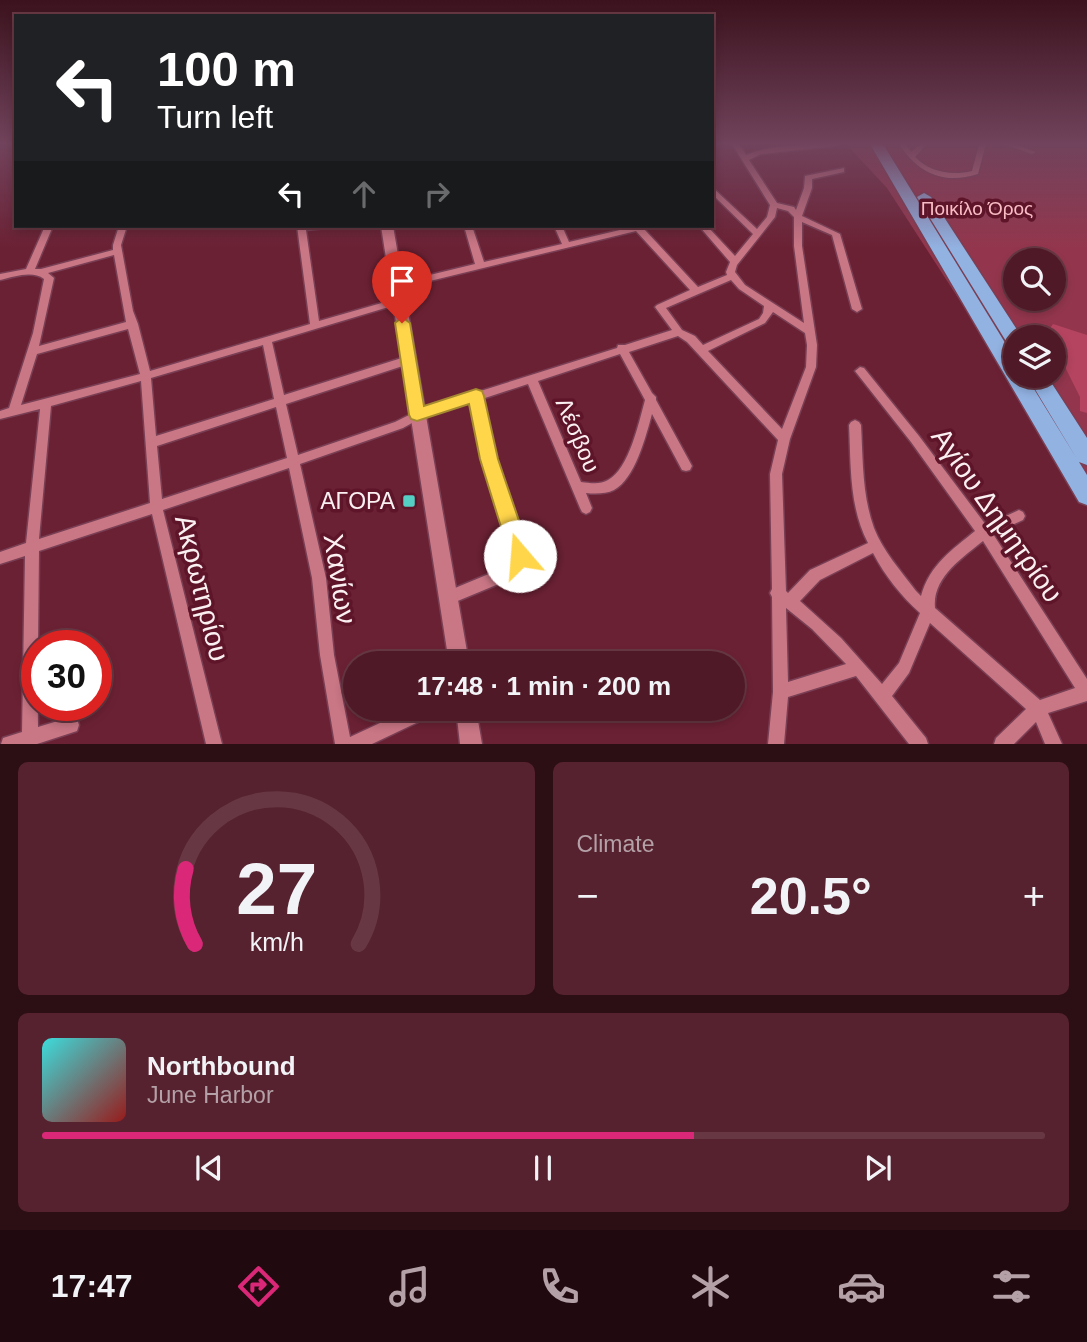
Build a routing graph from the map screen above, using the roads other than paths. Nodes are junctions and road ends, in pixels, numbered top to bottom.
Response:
1 (756, 179) edge
2 (808, 179) edge
3 (897, 179) edge
4 (912, 179) edge
5 (714, 191) edge
6 (774, 205) junction
7 (799, 217) junction
8 (48, 228) edge
9 (123, 228) edge
10 (301, 228) edge
11 (387, 228) edge
12 (469, 228) edge
13 (559, 228) edge
14 (630, 228) edge
15 (635, 228) edge
16 (705, 228) edge
17 (757, 233) junction
18 (566, 244) junction
19 (118, 251) junction
20 (735, 261) junction
21 (480, 265) junction
22 (35, 272) junction
23 (732, 276) junction
24 (0, 277) edge
25 (697, 292) junction
26 (398, 293) junction
27 (769, 305) junction
28 (856, 309) dead end
29 (133, 324) junction
30 (1005, 325) edge
31 (315, 326) junction
32 (809, 331) junction
33 (679, 332) junction
34 (267, 341) junction
35 (622, 348) junction
36 (701, 350) junction
37 (33, 352) junction
38 (1003, 354) edge
39 (408, 360) junction
40 (860, 371) dead end
41 (146, 376) junction
42 (531, 378) junction
43 (1024, 388) edge
44 (1044, 388) edge
45 (476, 396) junction
46 (651, 397) junction
47 (46, 402) junction
48 (282, 403) junction
49 (14, 411) junction
50 (0, 415) edge
51 (417, 415) junction
52 (855, 425) dead end
53 (784, 439) junction
54 (150, 443) junction
55 (1087, 456) edge
56 (292, 461) junction
57 (686, 466) dead end
58 (577, 487) junction
59 (1087, 495) edge
60 (156, 506) junction
61 (586, 508) dead end
62 (1019, 516) dead end
63 (984, 532) junction
64 (874, 546) junction
65 (32, 547) junction
66 (0, 558) edge
67 (783, 597) junction
68 (448, 598) junction
69 (928, 611) junction
70 (457, 651) edge
71 (858, 668) junction
72 (781, 692) junction
73 (1087, 693) edge
74 (882, 696) junction
75 (1038, 709) junction
76 (402, 721) edge
77 (468, 721) edge
78 (71, 725) dead end
79 (30, 738) junction
80 (9, 744) edge
81 (214, 744) edge
82 (343, 744) edge
83 (353, 744) edge
84 (471, 744) edge
85 (776, 744) edge
86 (920, 744) edge
87 (1002, 744) edge
88 (1054, 744) edge

1 - 6 street
2 - 7 street
3 - 38 highway
4 - 30 highway
5 - 17 street
6 - 7 street
6 - 17 street
7 - 28 street
7 - 32 street
8 - 22 street
9 - 19 street
10 - 31 street
11 - 26 street
12 - 21 street
13 - 18 street
14 - 18 street
15 - 25 street
16 - 20 street
17 - 20 street
18 - 21 street
19 - 22 street
19 - 29 street, Ακρωτηρίου
20 - 23 street
21 - 26 street
22 - 24 street
22 - 37 street
23 - 25 street
23 - 27 street
25 - 33 street
26 - 31 street
26 - 39 street
27 - 32 street
27 - 36 street
29 - 37 street
29 - 41 street, Ακρωτηρίου
31 - 34 street
32 - 53 street
33 - 35 street
33 - 36 street
34 - 41 street
34 - 48 street, Χανίων
35 - 42 street
35 - 46 street
36 - 53 street
37 - 49 street
39 - 48 street
39 - 51 street
40 - 63 street, Αγίου Δημητρίου
41 - 47 street
41 - 54 street, Ακρωτηρίου
42 - 45 street
42 - 58 street, Λέσβου
43 - 59 highway
44 - 55 highway
45 - 51 street
45 - 68 street
46 - 57 street
46 - 58 street
47 - 49 street
47 - 65 street
48 - 54 street
48 - 56 street, Χανίων
49 - 50 street
51 - 56 street
51 - 68 street
52 - 64 street
53 - 67 street
54 - 60 street, Ακρωτηρίου
56 - 60 street
56 - 82 street, Χανίων
58 - 61 street, Λέσβου
60 - 65 street
60 - 81 street, Ακρωτηρίου
62 - 63 street
63 - 69 street
63 - 73 street, Αγίου Δημητρίου
64 - 67 street
64 - 69 street
65 - 66 street
65 - 79 street
67 - 71 street
67 - 72 street
68 - 70 street
69 - 74 street
69 - 75 street
71 - 72 street
71 - 74 street
72 - 85 street
73 - 75 street
74 - 86 street
75 - 87 street
75 - 88 street
76 - 83 street
77 - 84 street
78 - 79 street
79 - 80 street

